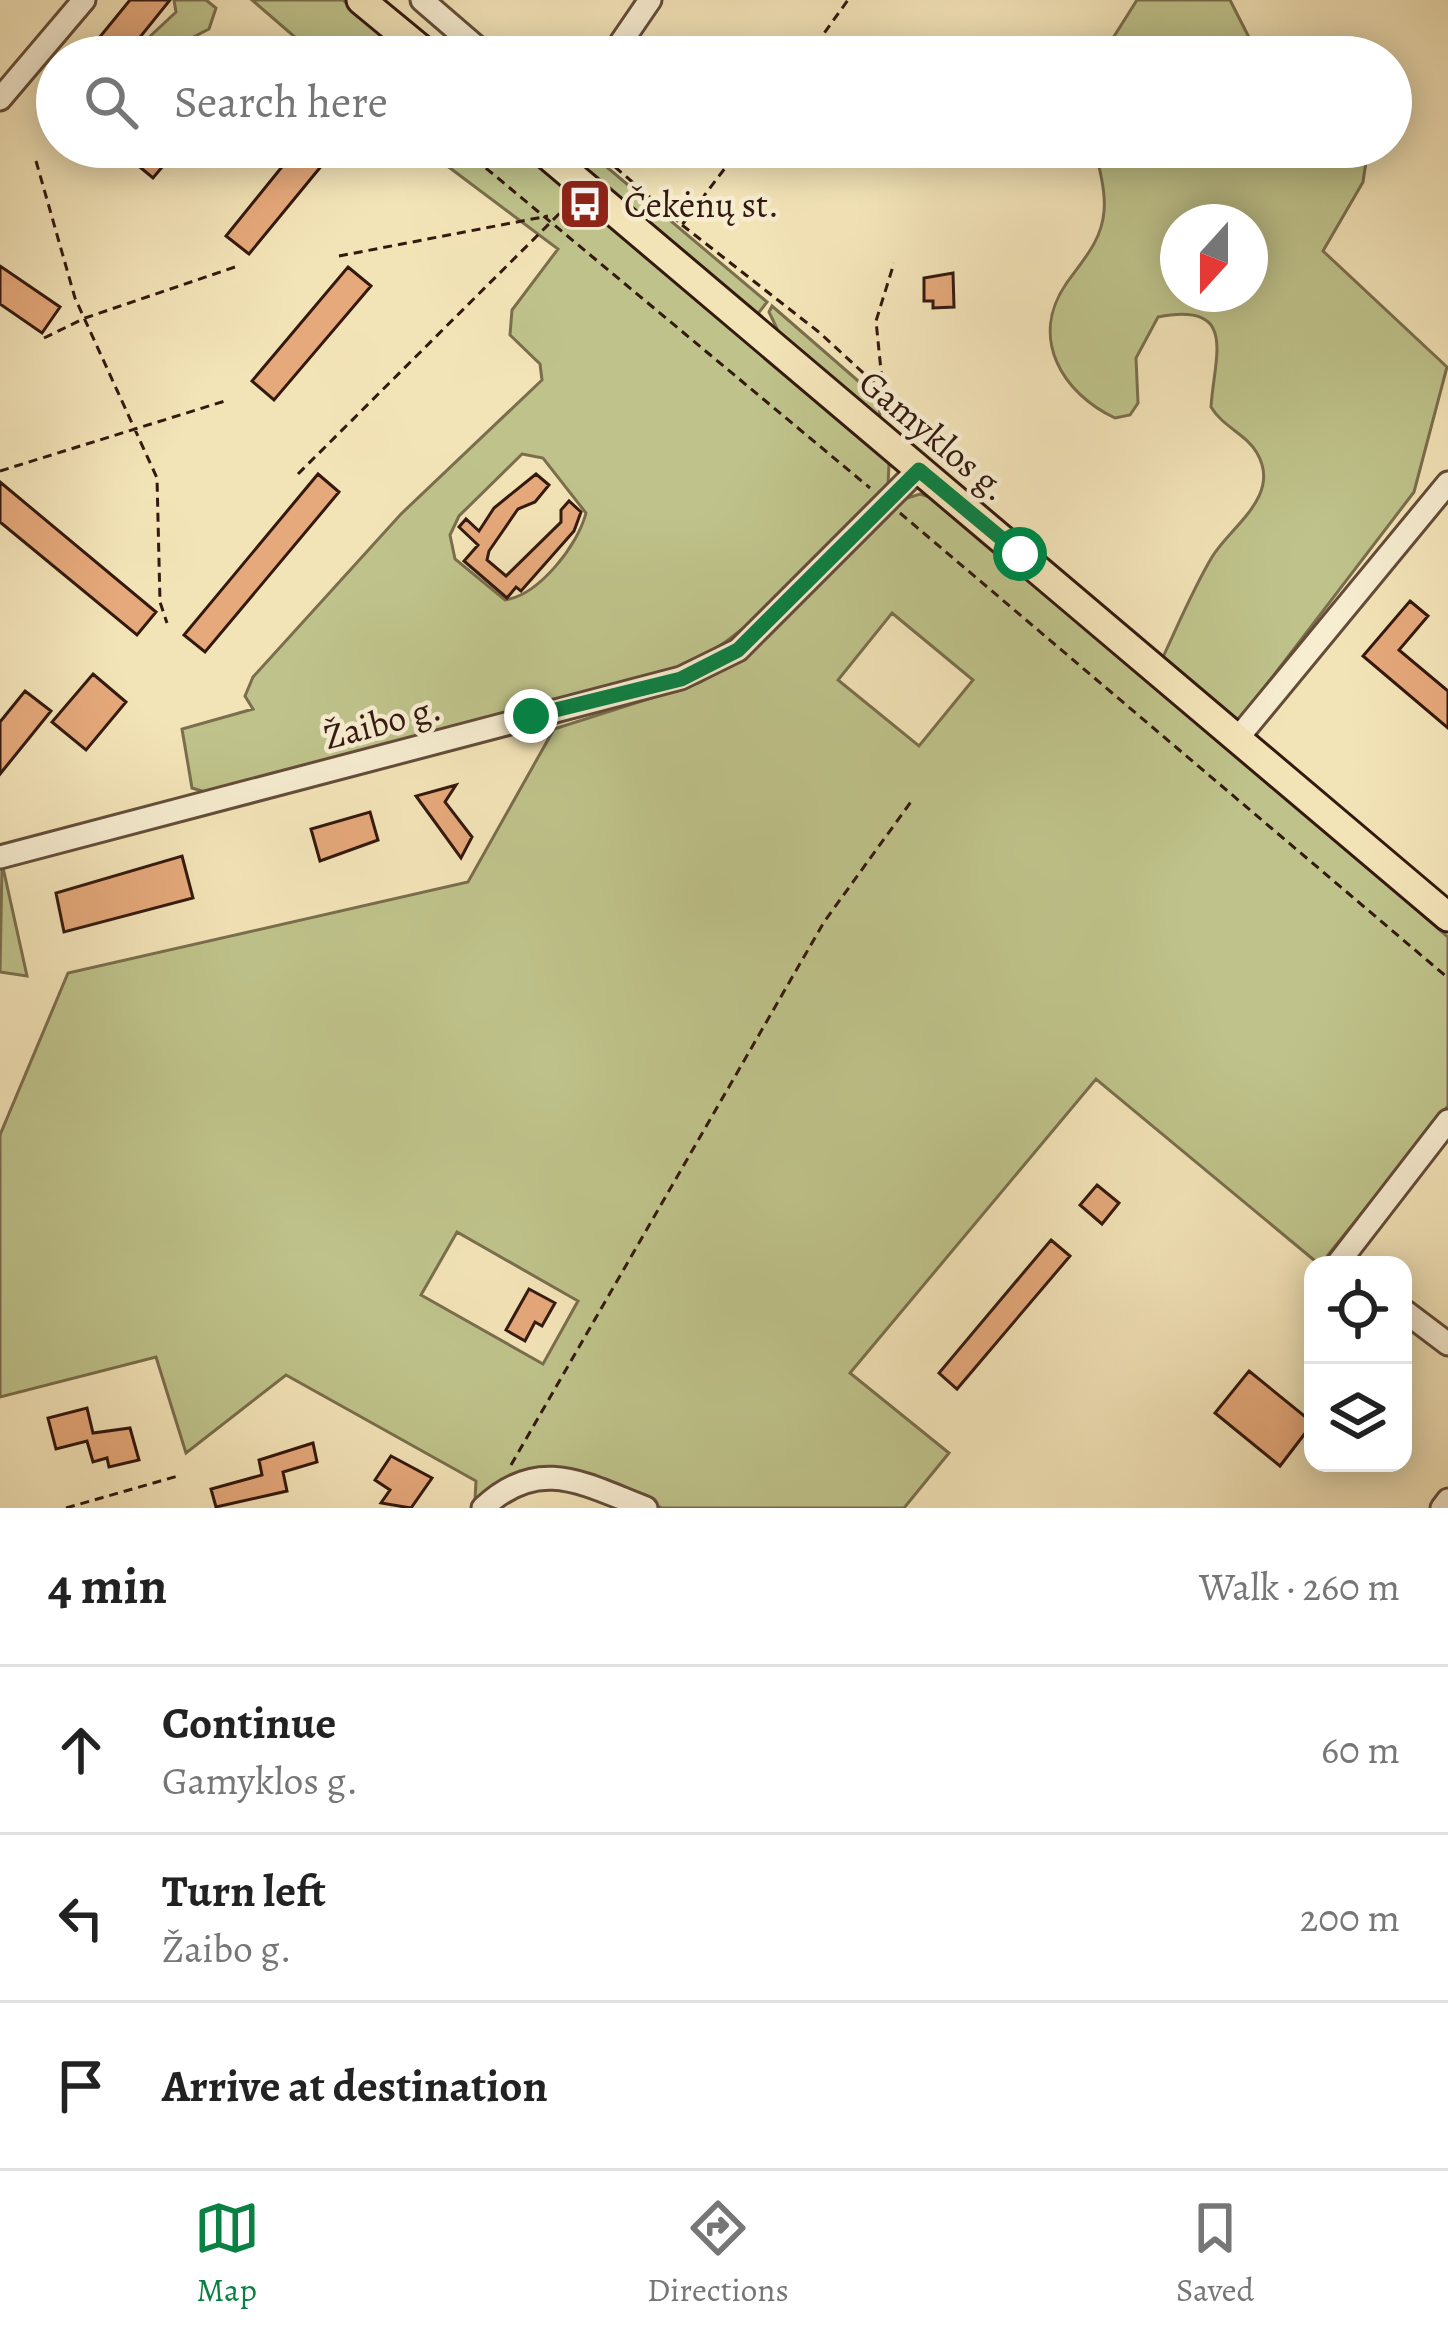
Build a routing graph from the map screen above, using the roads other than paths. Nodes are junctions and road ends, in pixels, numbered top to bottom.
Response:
1 (85, 0) edge
2 (361, 0) edge
3 (422, 0) edge
4 (650, 0) edge
5 (54, 36) edge
6 (405, 36) edge
7 (464, 36) edge
8 (625, 36) edge
9 (36, 57) edge
10 (0, 99) edge
11 (562, 168) edge
12 (919, 470) junction
13 (1448, 483) edge
14 (1237, 739) junction
15 (0, 857) edge
16 (1448, 917) edge
17 (1448, 1121) edge
18 (1344, 1256) edge
19 (1412, 1317) edge
20 (1448, 1344) edge
21 (1448, 1500) edge
22 (483, 1508) edge
23 (646, 1508) edge
24 (1442, 1508) edge

1 - 5 street
2 - 6 main road
3 - 7 street
4 - 8 street
9 - 10 street
11 - 12 main road, Gamyklos g.
12 - 14 main road, Gamyklos g.
12 - 15 street, Žaibo g.
13 - 14 street
14 - 16 main road, Gamyklos g.
17 - 18 street
19 - 20 street
21 - 24 street
22 - 23 street

